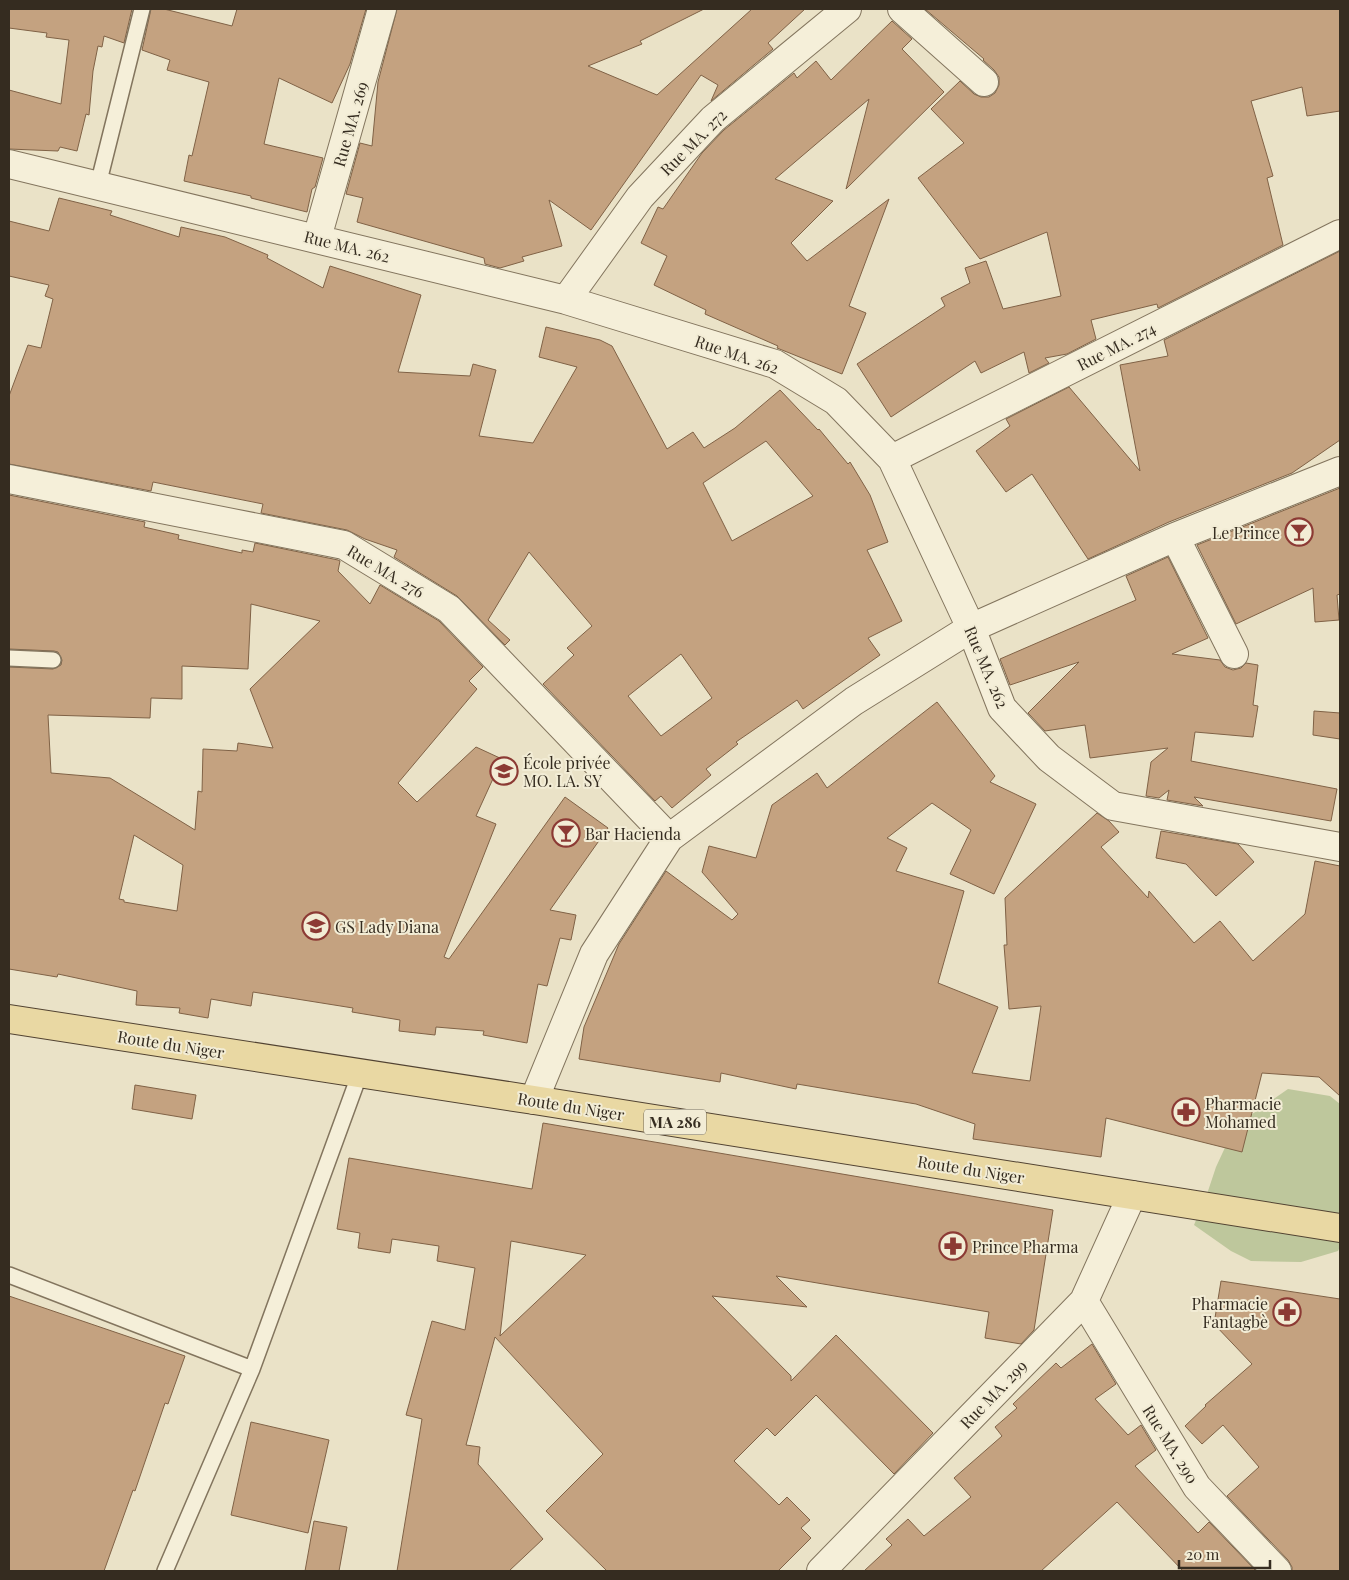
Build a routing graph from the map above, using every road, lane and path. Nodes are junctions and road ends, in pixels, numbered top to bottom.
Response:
1 (142, 9) edge
2 (382, 9) edge
3 (847, 9) edge
4 (902, 9) edge
5 (984, 82) dead end
6 (9, 164) edge
7 (98, 185) junction
8 (1340, 234) edge
9 (318, 238) junction
10 (566, 300) junction
11 (892, 459) junction
12 (1340, 471) edge
13 (9, 478) edge
14 (1174, 538) junction
15 (971, 628) junction
16 (1234, 654) dead end
17 (9, 658) edge
18 (53, 660) dead end
19 (669, 838) junction
20 (1340, 847) edge
21 (9, 1019) edge
22 (360, 1073) junction
23 (534, 1100) junction
24 (1132, 1195) junction
25 (1340, 1228) edge
26 (9, 1275) edge
27 (1084, 1301) junction
28 (252, 1368) junction
29 (165, 1571) edge
30 (821, 1571) edge
31 (1277, 1571) edge

1 - 7 lane
2 - 9 street, Rue MA. 269
3 - 10 street, Rue MA. 272
4 - 5 street
6 - 7 street, Rue MA. 262
7 - 9 street, Rue MA. 262
8 - 11 street, Rue MA. 274
9 - 10 street, Rue MA. 262
10 - 11 street, Rue MA. 262
11 - 15 street, Rue MA. 262
12 - 14 street
13 - 19 street, Rue MA. 276
14 - 15 street
14 - 16 street
15 - 19 street
15 - 20 street, Rue MA. 262
17 - 18 lane
19 - 23 street
21 - 22 main road, Route du Niger / MA 286
22 - 23 main road, Route du Niger / MA 286
22 - 28 lane
23 - 24 main road, Route du Niger / MA 286
24 - 25 main road, Route du Niger / MA 286
24 - 27 street, Rue MA. 299
26 - 28 lane
27 - 30 street, Rue MA. 299
27 - 31 street, Rue MA. 290
28 - 29 lane

